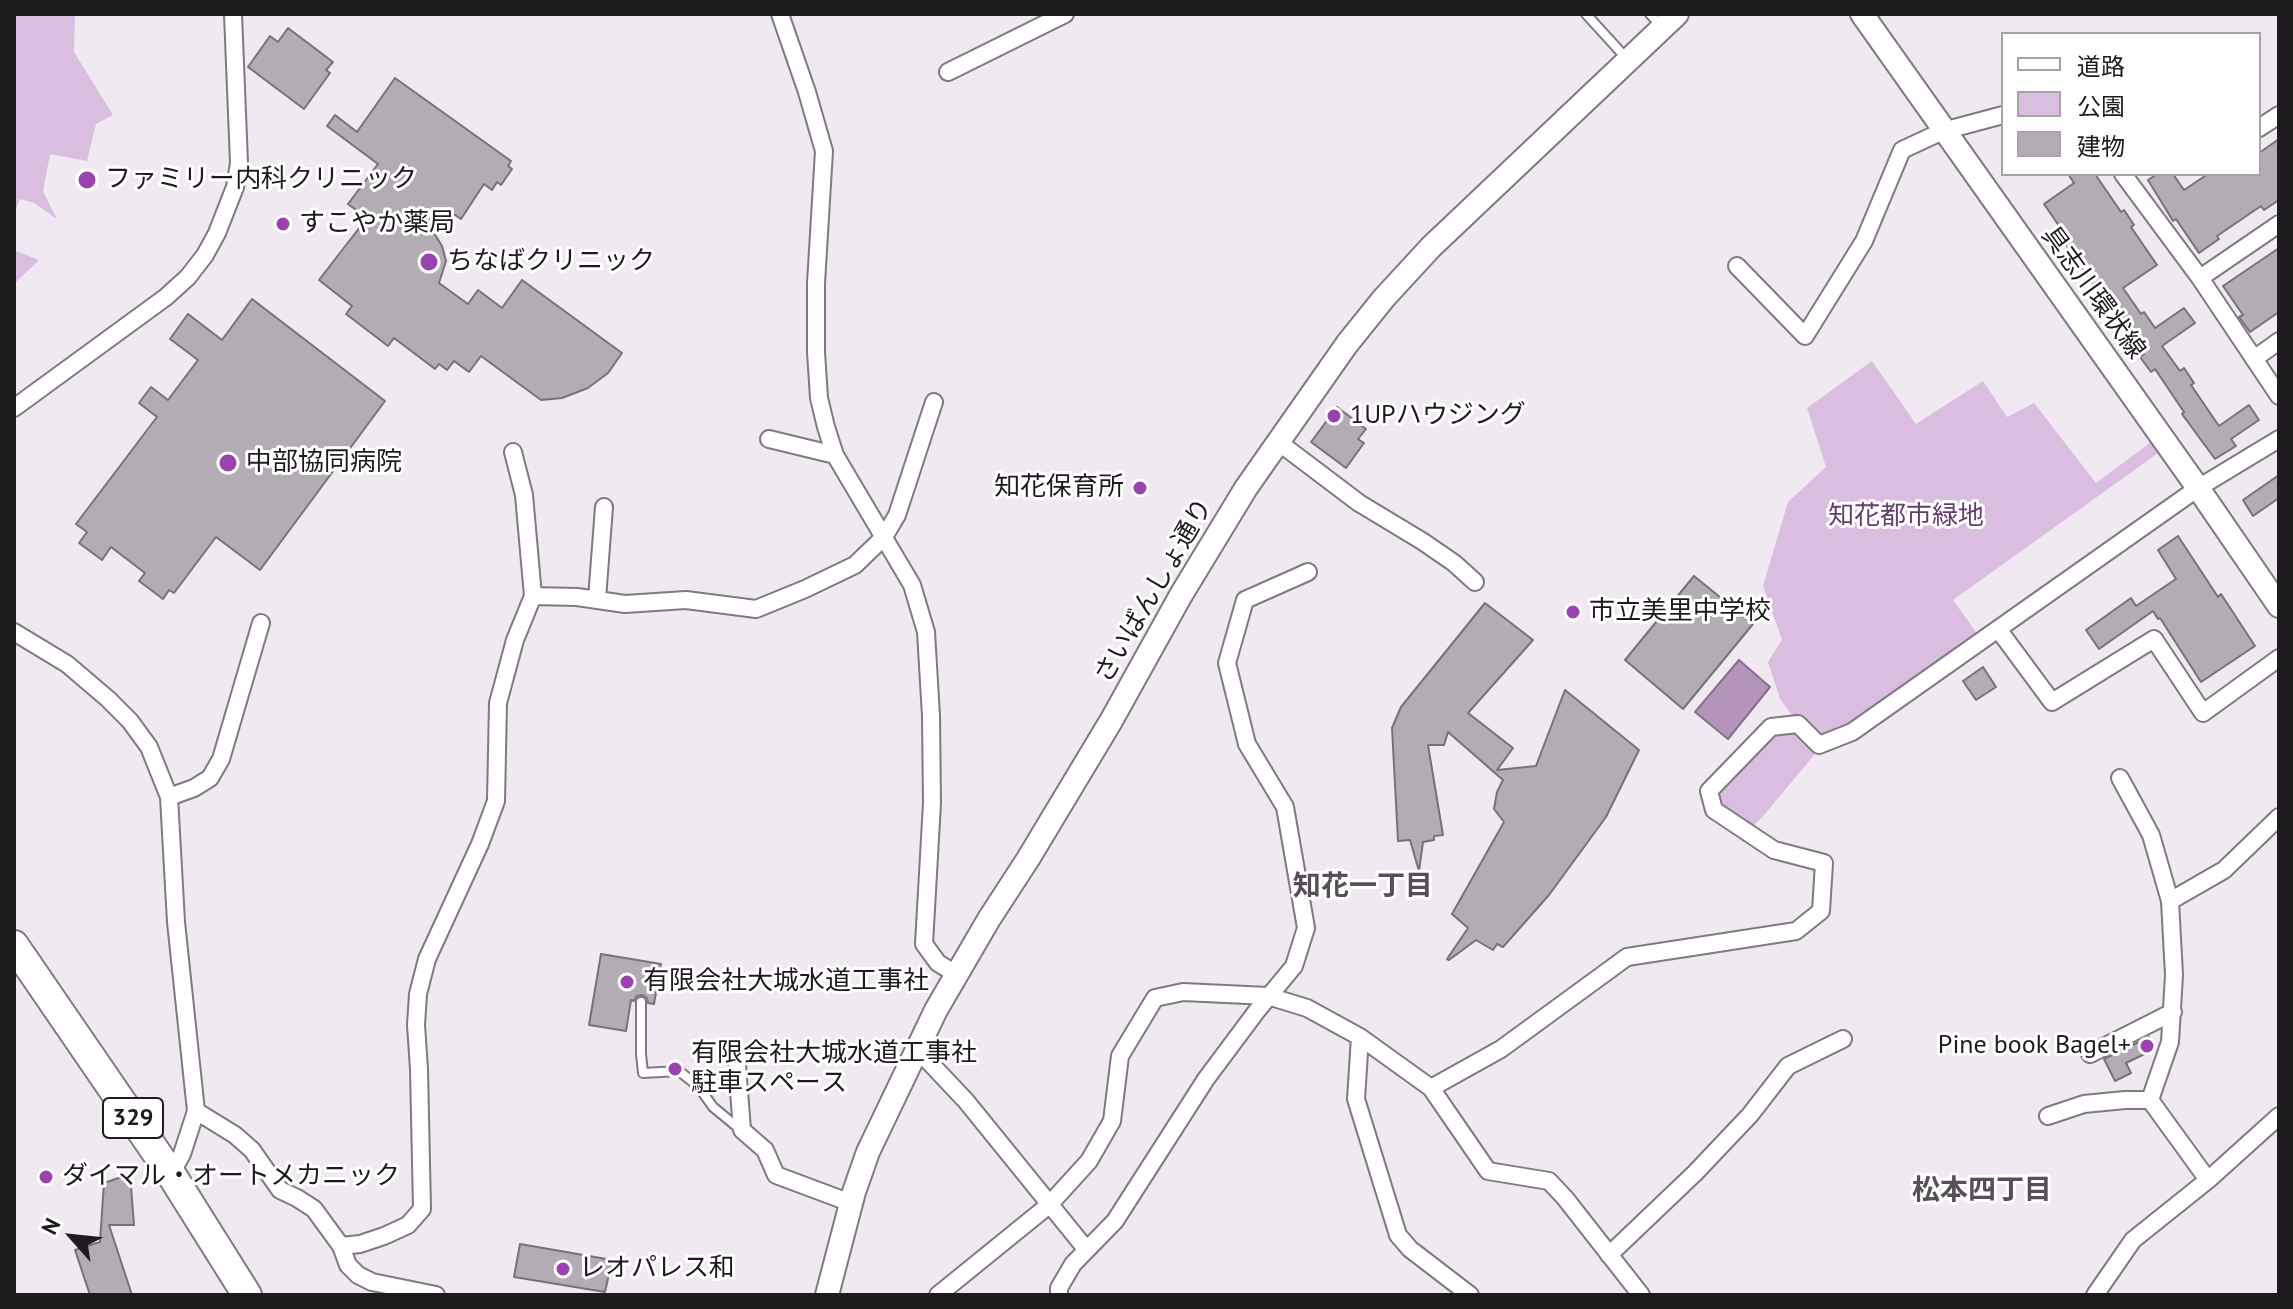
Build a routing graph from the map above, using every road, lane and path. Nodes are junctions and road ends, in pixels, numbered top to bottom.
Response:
1 (233, 14) edge
2 (780, 14) edge
3 (1065, 14) edge
4 (1586, 14) edge
5 (1862, 14) edge
6 (1663, 19) edge
7 (1628, 60) junction
8 (948, 72) dead end
9 (2279, 115) edge
10 (2001, 116) edge
11 (2261, 127) edge
12 (1943, 131) junction
13 (2124, 176) edge
14 (2279, 224) edge
15 (1737, 266) dead end
16 (2200, 278) junction
17 (2279, 341) edge
18 (2254, 359) junction
19 (2279, 396) edge
20 (934, 402) dead end
21 (14, 408) edge
22 (769, 439) dead end
23 (2279, 439) edge
24 (1277, 441) junction
25 (513, 452) dead end
26 (835, 455) junction
27 (2198, 488) junction
28 (604, 507) dead end
29 (884, 537) junction
30 (1308, 572) dead end
31 (1475, 582) dead end
32 (533, 596) junction
33 (597, 599) junction
34 (2279, 606) edge
35 (261, 623) dead end
36 (1998, 629) junction
37 (14, 632) edge
38 (2279, 658) edge
39 (2120, 778) dead end
40 (169, 797) junction
41 (2279, 817) edge
42 (2170, 901) junction
43 (14, 945) edge
44 (956, 974) junction
45 (1268, 996) junction
46 (641, 1002) dead end
47 (2173, 1012) junction
48 (1360, 1037) junction
49 (1843, 1039) dead end
50 (916, 1048) junction
51 (736, 1052) dead end
52 (2090, 1054) dead end
53 (1431, 1088) junction
54 (2150, 1100) junction
55 (196, 1111) junction
56 (2048, 1116) dead end
57 (2279, 1116) edge
58 (742, 1130) junction
59 (171, 1174) junction
60 (2208, 1180) junction
61 (851, 1203) junction
62 (1049, 1205) junction
63 (341, 1246) junction
64 (1086, 1249) junction
65 (1609, 1255) junction
66 (247, 1295) edge
67 (436, 1295) edge
68 (827, 1295) edge
69 (938, 1295) edge
70 (1059, 1295) edge
71 (1470, 1295) edge
72 (1641, 1295) edge
73 (2095, 1295) edge

1 - 21 street
2 - 26 street
3 - 8 street
4 - 7 lane
5 - 12 main road, 具志川環状線
6 - 7 main road, さいばんしょ通り
7 - 24 main road, さいばんしょ通り
9 - 11 street
10 - 12 street
12 - 15 street
12 - 27 main road, 具志川環状線
13 - 16 street
14 - 16 street
16 - 18 street
17 - 18 street
18 - 19 street
20 - 29 street
22 - 26 street
23 - 27 street
24 - 31 street
24 - 44 main road, さいばんしょ通り
25 - 32 street
26 - 29 street
27 - 34 main road, 具志川環状線
27 - 36 street
28 - 33 street
29 - 33 street
29 - 44 street
30 - 45 street
32 - 33 street
32 - 63 street
35 - 40 street
36 - 38 street
36 - 53 street
37 - 40 street
39 - 42 street
40 - 55 street
41 - 42 street
42 - 47 street
43 - 59 highway, 329
44 - 50 main road, さいばんしょ通り
45 - 48 street
45 - 62 street
45 - 64 street
46 - 58 lane
47 - 52 street
47 - 54 street
48 - 53 street
48 - 71 street
49 - 65 street
50 - 61 main road, さいばんしょ通り
50 - 62 street
51 - 58 street
53 - 65 street
54 - 56 street
54 - 60 street
55 - 59 street
55 - 63 street
57 - 60 street
58 - 61 street
59 - 66 highway, 329
60 - 73 street
61 - 68 main road, さいばんしょ通り
62 - 64 street
62 - 69 street
63 - 67 street
64 - 70 street
65 - 72 street

